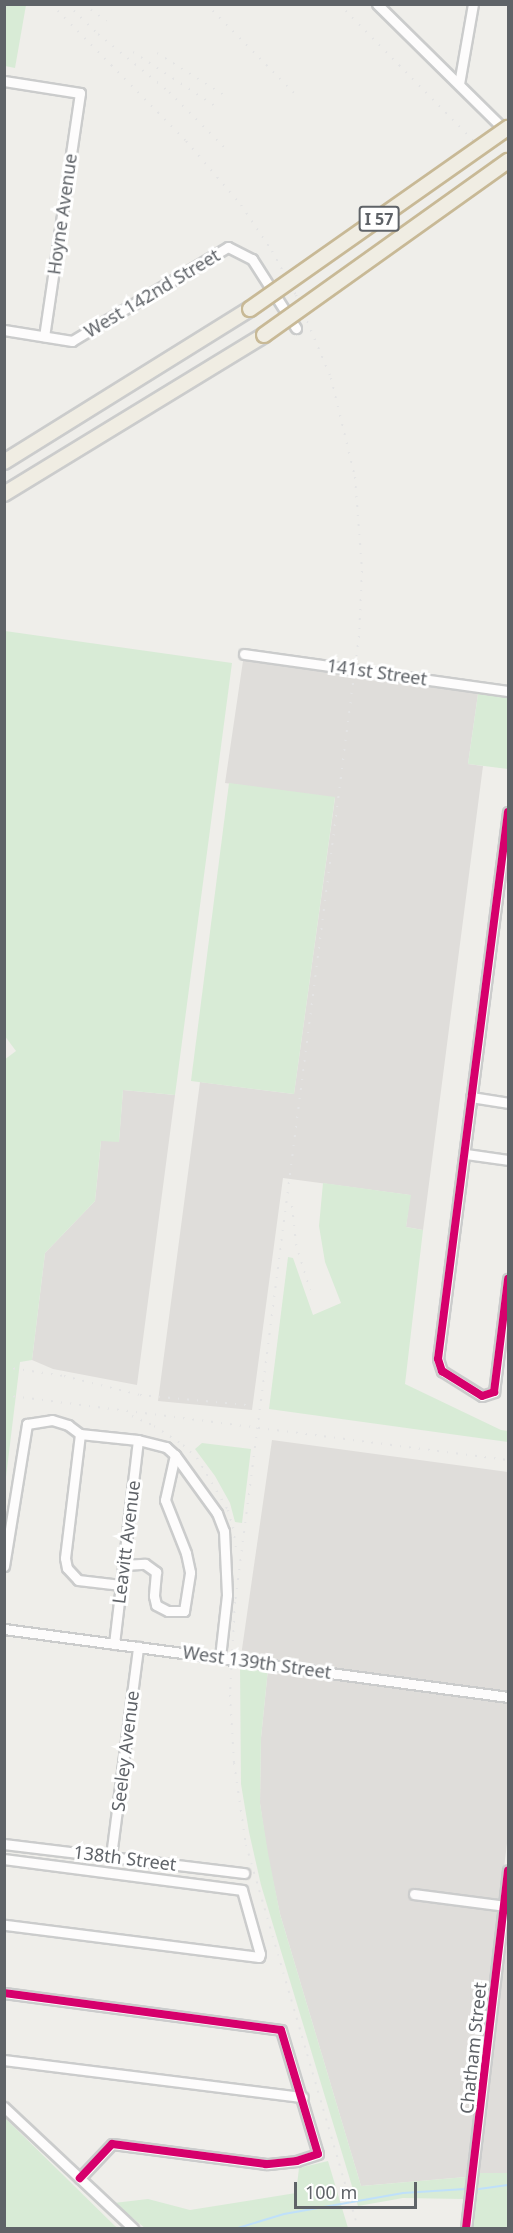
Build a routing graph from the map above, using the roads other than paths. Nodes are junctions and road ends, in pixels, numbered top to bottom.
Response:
1 (377, 4) edge
2 (473, 4) edge
3 (4, 81) edge
4 (459, 84) junction
5 (508, 128) edge
6 (508, 134) edge
7 (508, 161) edge
8 (296, 328) dead end
9 (4, 330) edge
10 (44, 336) junction
11 (4, 462) edge
12 (4, 494) edge
13 (244, 654) dead end
14 (508, 691) edge
15 (508, 812) edge
16 (471, 1097) junction
17 (508, 1103) edge
18 (466, 1154) junction
19 (508, 1160) edge
20 (508, 1279) edge
21 (80, 1434) junction
22 (138, 1440) junction
23 (176, 1455) junction
24 (123, 1565) junction
25 (4, 1566) edge
26 (120, 1585) junction
27 (4, 1629) edge
28 (114, 1644) junction
29 (138, 1647) junction
30 (220, 1657) junction
31 (508, 1697) edge
32 (4, 1844) edge
33 (111, 1856) junction
34 (4, 1859) edge
35 (508, 1870) edge
36 (244, 1873) dead end
37 (414, 1894) dead end
38 (506, 1906) edge
39 (4, 1925) edge
40 (4, 1994) edge
41 (4, 2060) edge
42 (303, 2097) junction
43 (4, 2107) edge
44 (80, 2178) junction
45 (133, 2229) edge
46 (466, 2229) edge

1 - 4 street
2 - 4 street
3 - 10 street, Hoyne Avenue
4 - 6 street
5 - 11 highway, I 57, bridge
7 - 12 highway, I 57, bridge
8 - 10 street, West 142nd Street
9 - 10 street, West 142nd Street
13 - 14 street, 141st Street
15 - 16 street
16 - 17 street
16 - 18 street
18 - 19 street
18 - 20 street
21 - 22 street
21 - 25 street
21 - 26 street
22 - 23 street
22 - 24 street, Leavitt Avenue
23 - 24 street
23 - 30 street
24 - 26 street, Leavitt Avenue
26 - 28 street, Leavitt Avenue
27 - 28 street, West 139th Street
28 - 29 street, West 139th Street
29 - 30 street, West 139th Street
29 - 33 street, Seeley Avenue
30 - 31 street, West 139th Street
32 - 33 street, 138th Street
33 - 36 street, 138th Street
34 - 39 street
35 - 38 street, Chatham Street
37 - 38 street
38 - 46 street, Chatham Street
40 - 42 street
41 - 42 street
42 - 44 street
43 - 44 street
44 - 45 street

